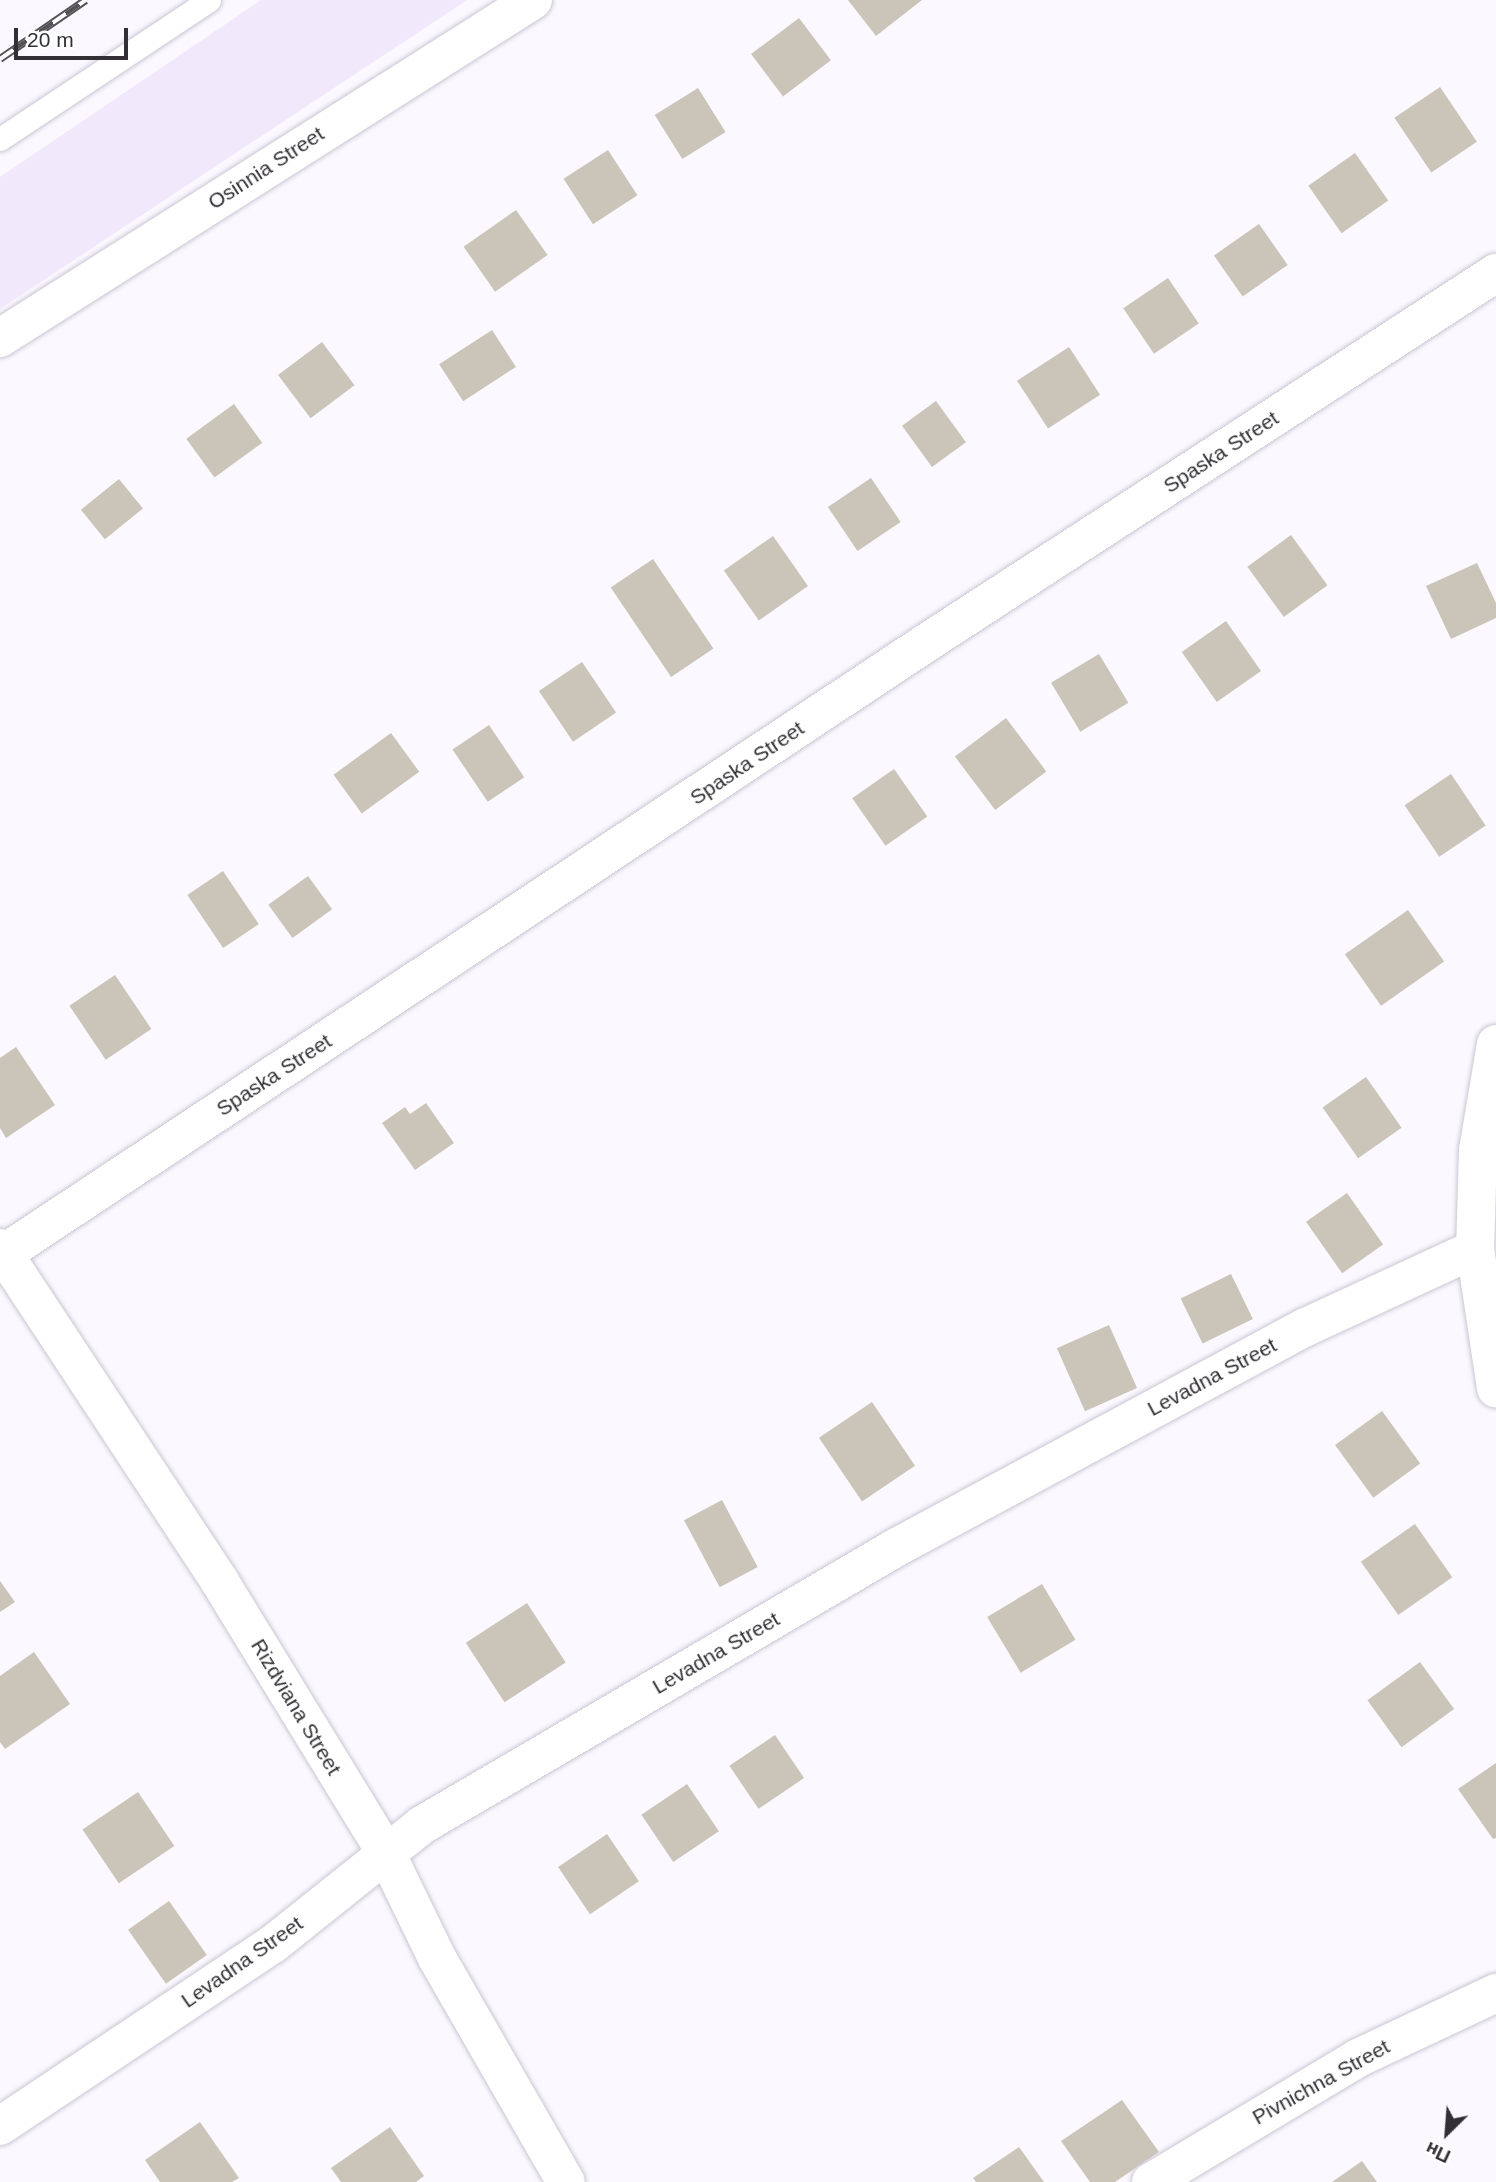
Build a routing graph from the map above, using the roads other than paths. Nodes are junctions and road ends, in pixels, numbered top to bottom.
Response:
1 (209, 0) edge
2 (533, 0) edge
3 (0, 139) edge
4 (1496, 273) edge
5 (0, 338) edge
6 (1496, 1044) edge
7 (1475, 1249) junction
8 (1, 1253) edge
9 (1496, 1388) edge
10 (387, 1855) junction
11 (1496, 1993) edge
12 (0, 2126) edge
13 (566, 2182) edge
14 (1151, 2182) edge

1 - 3 lane
2 - 5 street, Osinnia Street
4 - 8 street, Spaska Street
6 - 7 street
7 - 9 street
7 - 10 street, Levadna Street
8 - 10 street, Rizdviana Street
10 - 12 street, Levadna Street
10 - 13 street, Rizdviana Street
11 - 14 street, Pivnichna Street

